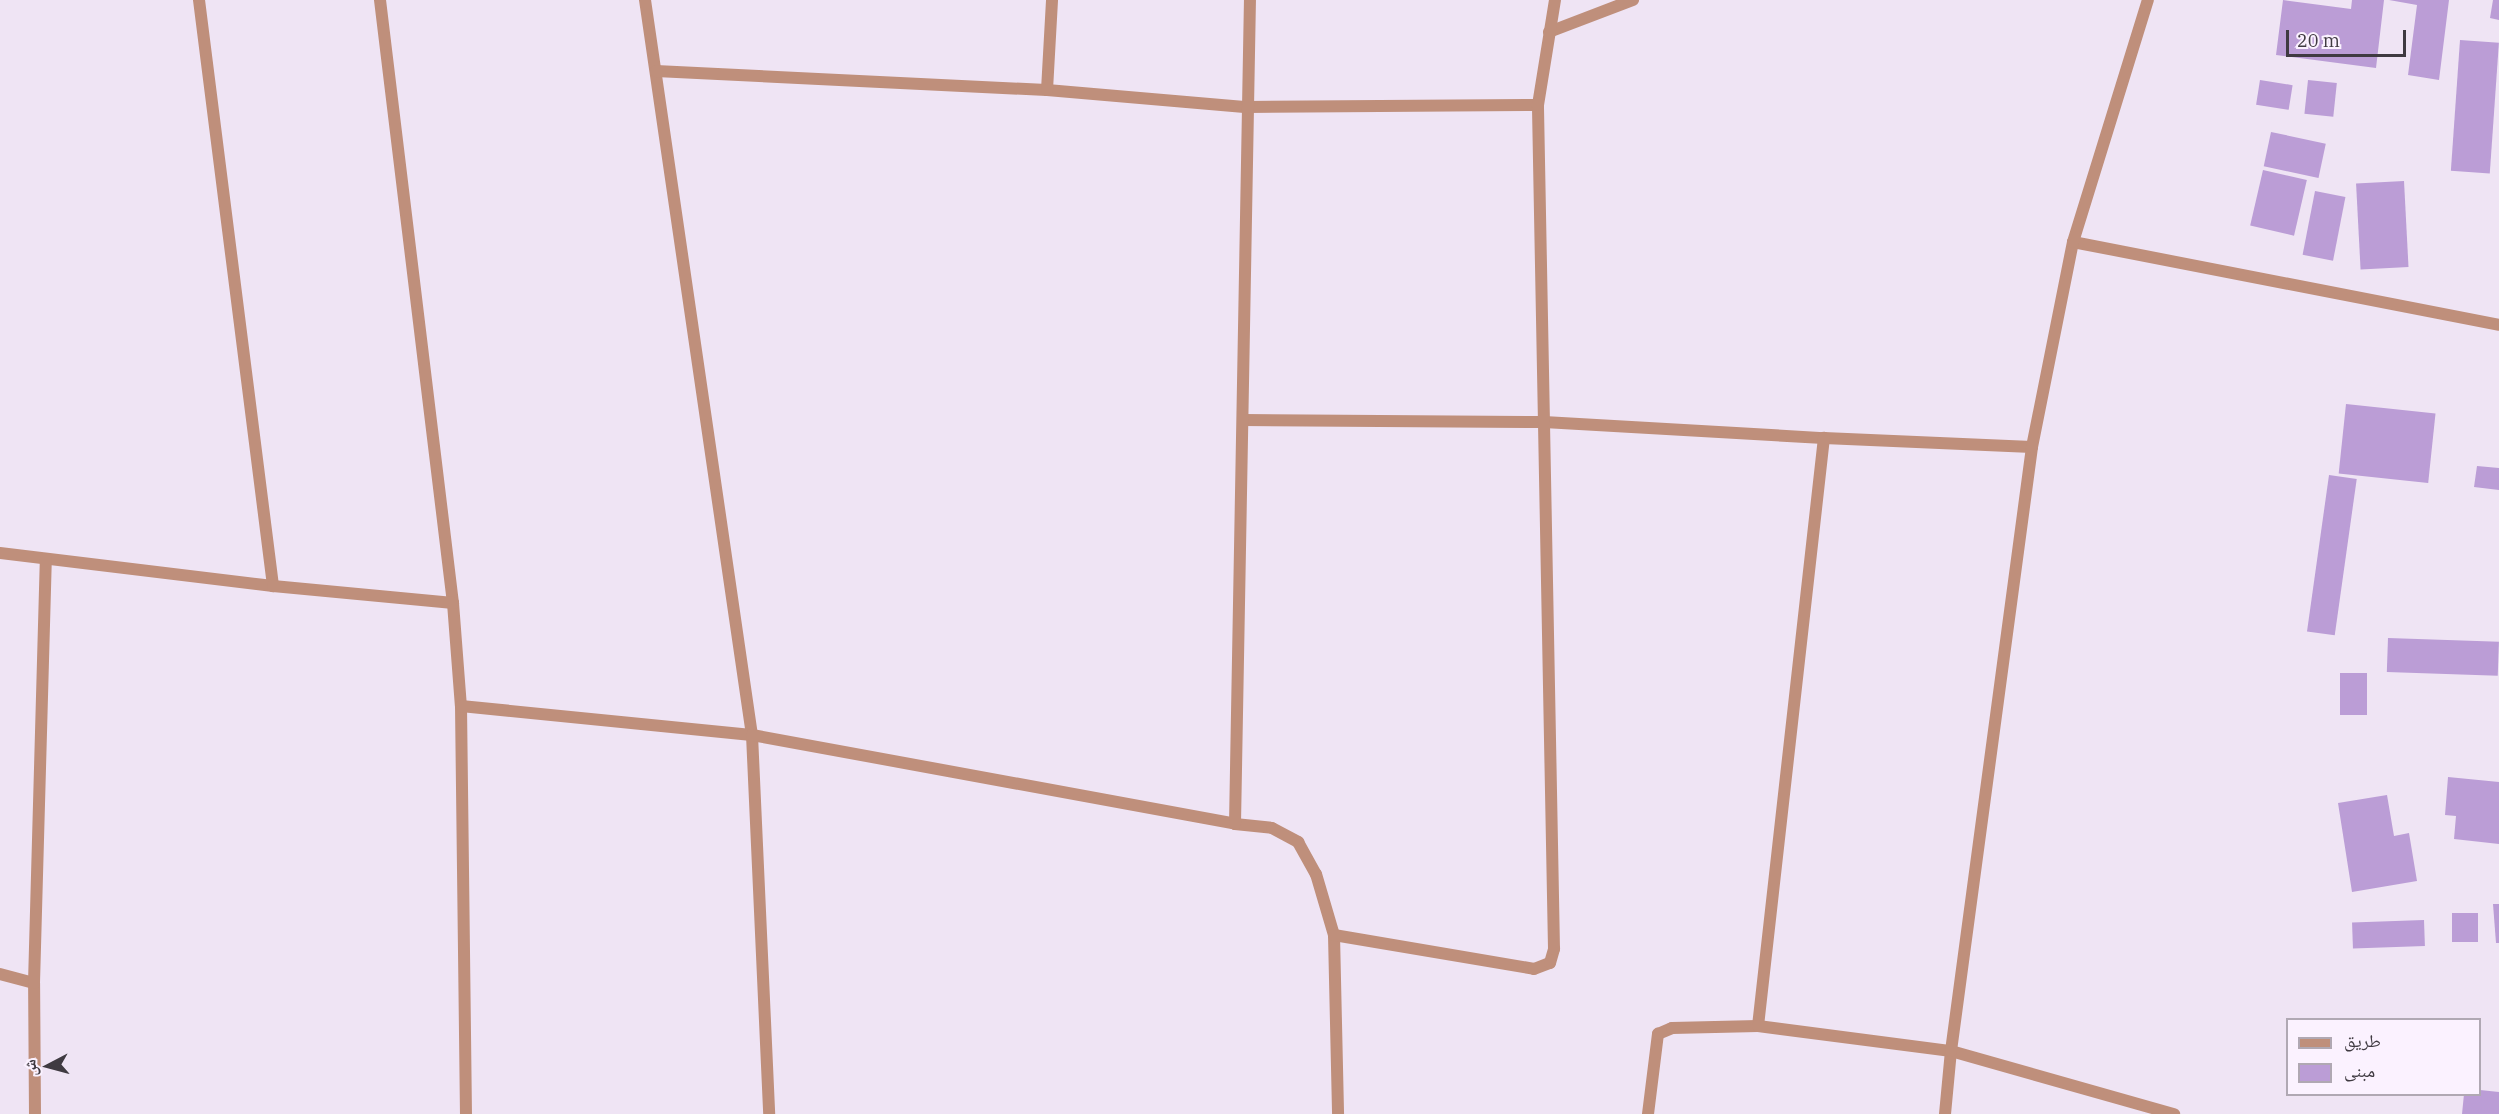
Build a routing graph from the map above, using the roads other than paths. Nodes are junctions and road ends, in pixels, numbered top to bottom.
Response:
1 (200, 0) edge
2 (380, 0) edge
3 (645, 0) edge
4 (1052, 0) edge
5 (1250, 0) edge
6 (1555, 0) edge
7 (1633, 0) edge
8 (2148, 0) edge
9 (1549, 32) junction
10 (656, 71) junction
11 (1047, 90) junction
12 (1538, 105) junction
13 (1246, 107) junction
14 (2073, 242) junction
15 (2499, 325) edge
16 (1243, 420) junction
17 (1544, 422) junction
18 (1824, 438) junction
19 (2032, 447) junction
20 (0, 553) edge
21 (45, 559) junction
22 (273, 586) junction
23 (453, 603) junction
24 (461, 706) junction
25 (752, 735) junction
26 (1235, 824) junction
27 (1334, 935) junction
28 (0, 974) edge
29 (34, 983) junction
30 (1758, 1026) junction
31 (1951, 1051) junction
32 (35, 1114) edge
33 (466, 1114) edge
34 (769, 1114) edge
35 (1338, 1114) edge
36 (1648, 1114) edge
37 (1945, 1114) edge
38 (2172, 1114) edge

1 - 22 street
2 - 23 street
3 - 10 street
4 - 11 street
5 - 13 street
6 - 9 street
7 - 9 street
8 - 14 street
9 - 12 street
10 - 11 street
10 - 25 street
11 - 13 street
12 - 13 street
12 - 17 street
13 - 16 street
14 - 15 street
14 - 19 street
16 - 17 street
16 - 26 street
17 - 18 street
17 - 27 street
18 - 19 street
18 - 30 street
19 - 31 street
20 - 21 street
21 - 22 street
21 - 29 street
22 - 23 street
23 - 24 street
24 - 25 street
24 - 33 street
25 - 26 street
25 - 34 street
26 - 27 street
27 - 35 street
28 - 29 street
29 - 32 street
30 - 31 street
30 - 36 street
31 - 37 street
31 - 38 street

